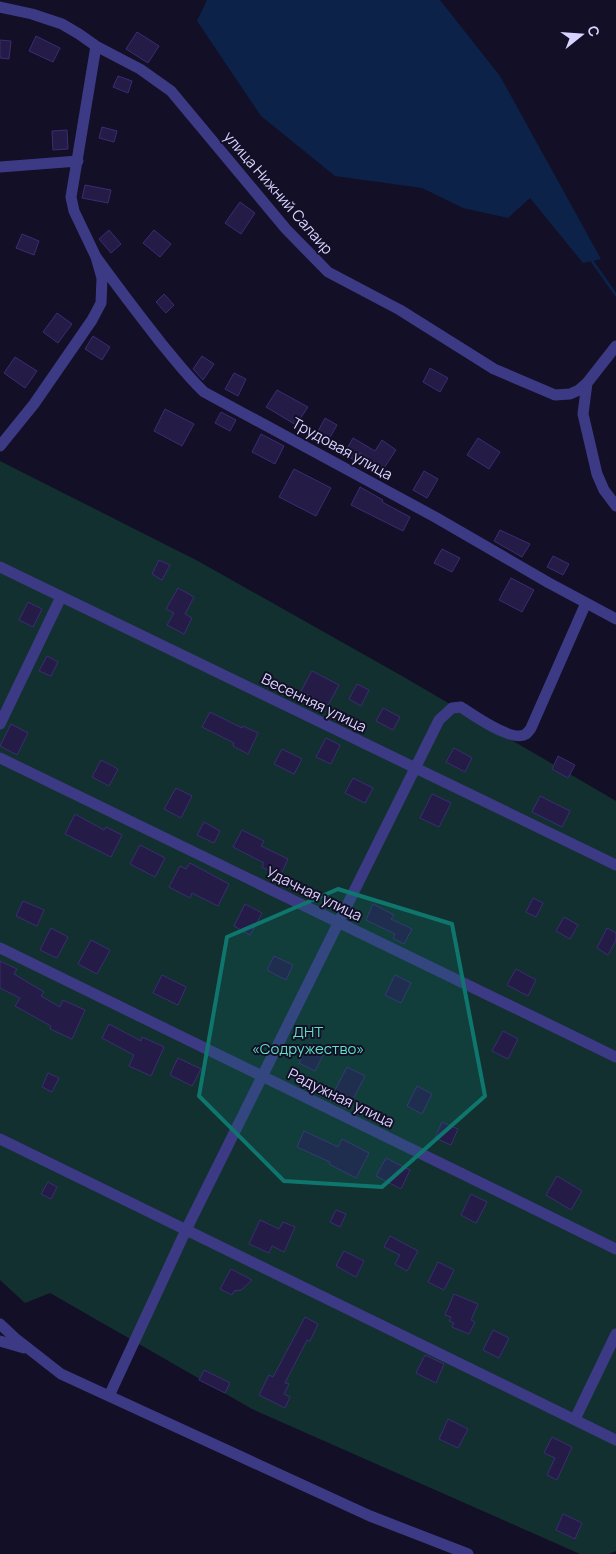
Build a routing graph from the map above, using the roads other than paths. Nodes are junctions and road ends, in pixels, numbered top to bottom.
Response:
1 (0, 7) edge
2 (96, 46) junction
3 (78, 161) junction
4 (0, 167) edge
5 (96, 257) junction
6 (616, 346) edge
7 (587, 383) junction
8 (0, 446) edge
9 (616, 506) edge
10 (0, 567) edge
11 (61, 597) junction
12 (586, 603) junction
13 (616, 619) edge
14 (0, 724) edge
15 (0, 758) edge
16 (414, 769) junction
17 (616, 866) edge
18 (338, 923) junction
19 (0, 948) edge
20 (616, 1056) edge
21 (262, 1077) junction
22 (0, 1139) edge
23 (186, 1230) junction
24 (616, 1249) edge
25 (0, 1324) edge
26 (616, 1334) edge
27 (0, 1341) edge
28 (31, 1350) junction
29 (109, 1396) junction
30 (575, 1419) junction
31 (616, 1440) edge
32 (468, 1554) edge

1 - 2 street, улица Нижний Салаир
2 - 3 street
2 - 7 street, улица Нижний Салаир
3 - 4 street
3 - 5 street
5 - 8 street
5 - 12 street, Трудовая улица
6 - 7 street
7 - 9 street
10 - 11 street, Весенняя улица
11 - 14 street
11 - 16 street, Весенняя улица
12 - 13 street, Трудовая улица
12 - 16 street
15 - 18 street, Удачная улица
16 - 17 street, Весенняя улица
16 - 18 street
18 - 20 street, Удачная улица
18 - 21 street
19 - 21 street, Радужная улица
21 - 23 street
21 - 24 street, Радужная улица
22 - 23 street
23 - 29 street
23 - 30 street
25 - 28 street
26 - 30 street
27 - 28 street
28 - 29 street
29 - 32 street
30 - 31 street

